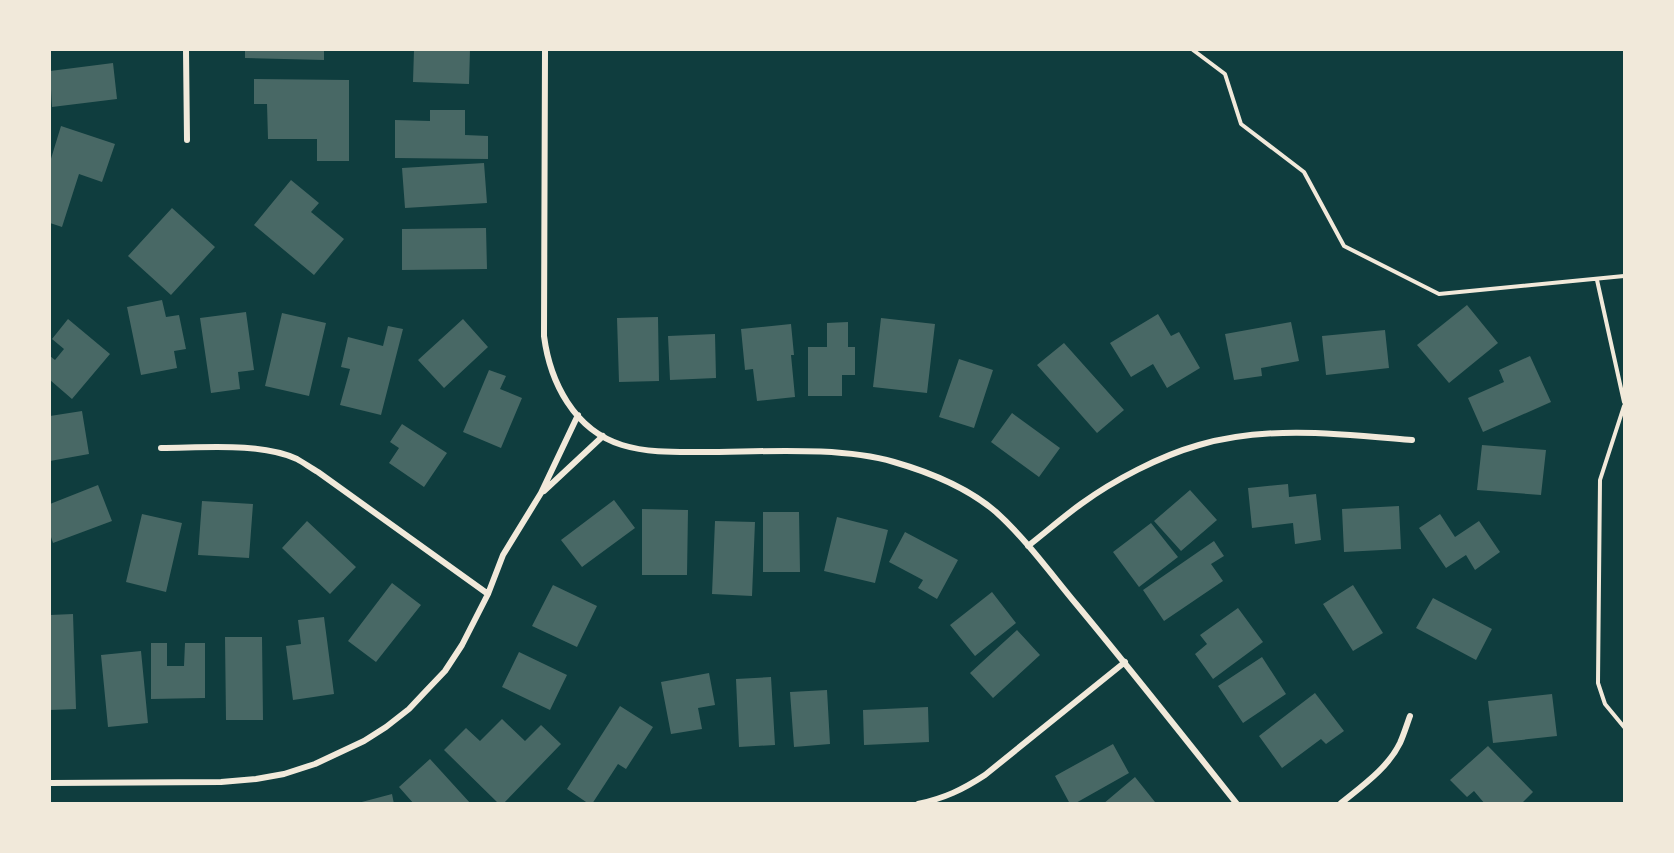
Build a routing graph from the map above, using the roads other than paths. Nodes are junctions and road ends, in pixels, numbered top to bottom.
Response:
1 (186, 50) edge
2 (545, 50) edge
3 (187, 140) dead end
4 (578, 415) junction
5 (603, 436) junction
6 (1412, 440) dead end
7 (161, 448) dead end
8 (542, 493) junction
9 (1028, 546) junction
10 (488, 594) junction
11 (1125, 662) junction
12 (1410, 716) dead end
13 (50, 783) edge
14 (918, 804) edge
15 (1237, 804) edge
16 (1341, 804) edge

1 - 3 street
2 - 4 street
4 - 5 street
4 - 8 street
5 - 8 street
5 - 9 street
6 - 9 street
7 - 10 street
8 - 10 street
9 - 11 street
10 - 13 street
11 - 14 street
11 - 15 street
12 - 16 street

